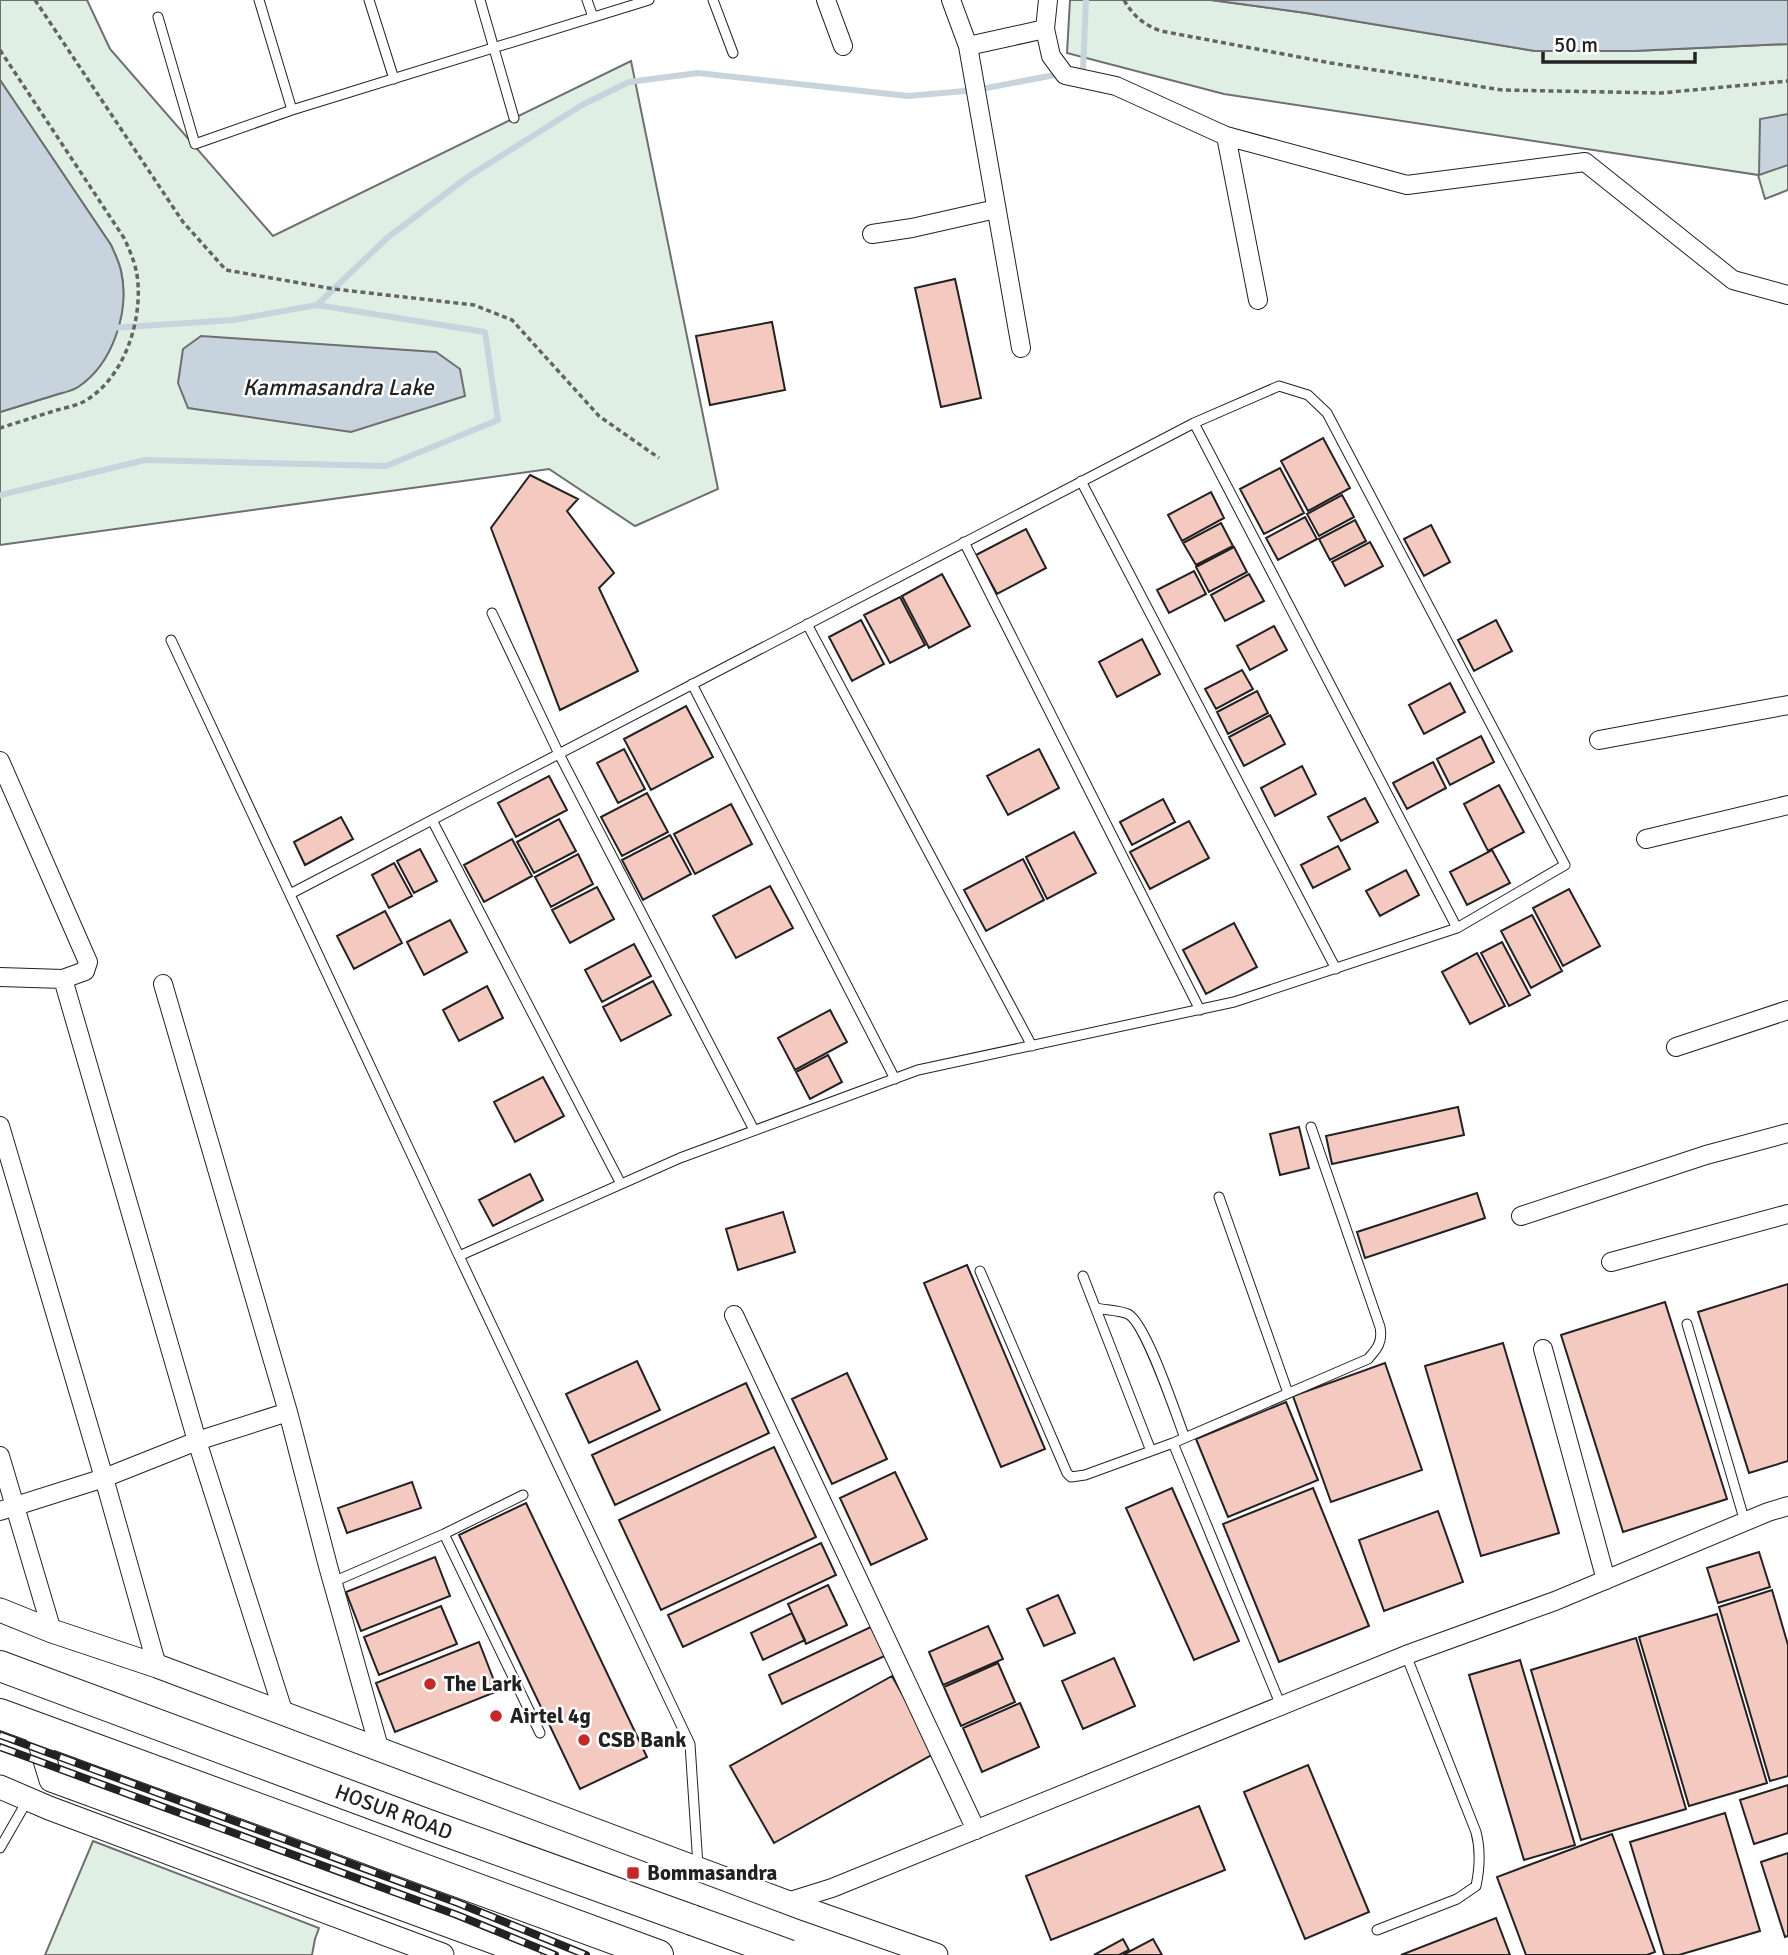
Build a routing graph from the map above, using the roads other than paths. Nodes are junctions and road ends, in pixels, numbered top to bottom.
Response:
1 (259, 0) edge
2 (369, 0) edge
3 (480, 0) edge
4 (587, 0) edge
5 (649, 0) edge
6 (713, 0) edge
7 (826, 0) edge
8 (951, 0) edge
9 (1048, 0) edge
10 (158, 17) dead end
11 (593, 17) junction
12 (1045, 29) junction
13 (843, 46) dead end
14 (968, 46) junction
15 (493, 48) junction
16 (733, 53) dead end
17 (394, 79) junction
18 (292, 110) junction
19 (514, 118) dead end
20 (1226, 136) junction
21 (996, 209) junction
22 (872, 234) dead end
23 (1788, 295) edge
24 (1258, 300) dead end
25 (1021, 348) dead end
26 (1194, 423) junction
27 (1081, 481) junction
28 (964, 542) junction
29 (492, 613) dead end
30 (807, 624) junction
31 (171, 640) dead end
32 (692, 684) junction
33 (1788, 705) edge
34 (1599, 740) dead end
35 (559, 754) junction
36 (0, 761) edge
37 (1788, 806) edge
38 (432, 820) junction
39 (1646, 839) dead end
40 (290, 894) junction
41 (1457, 928) junction
42 (1336, 969) junction
43 (0, 977) edge
44 (63, 979) junction
45 (163, 984) dead end
46 (1200, 1010) junction
47 (1788, 1010) edge
48 (1032, 1046) junction
49 (1676, 1047) dead end
50 (895, 1079) junction
51 (0, 1126) edge
52 (1311, 1127) dead end
53 (754, 1130) junction
54 (1788, 1133) edge
55 (621, 1184) junction
56 (1219, 1197) dead end
57 (1788, 1214) edge
58 (1521, 1216) dead end
59 (459, 1256) junction
60 (1611, 1262) dead end
61 (980, 1271) dead end
62 (1083, 1276) dead end
63 (1096, 1308) junction
64 (734, 1315) dead end
65 (1687, 1324) dead end
66 (1543, 1349) dead end
67 (1287, 1393) junction
68 (288, 1412) junction
69 (1185, 1438) junction
70 (197, 1441) junction
71 (1172, 1443) junction
72 (1151, 1451) junction
73 (0, 1456) edge
74 (104, 1478) junction
75 (523, 1495) dead end
76 (1788, 1506) edge
77 (7, 1508) edge
78 (1745, 1522) junction
79 (444, 1534) junction
80 (1606, 1580) junction
81 (333, 1581) junction
82 (0, 1610) edge
83 (52, 1631) junction
84 (1406, 1655) junction
85 (0, 1666) edge
86 (157, 1666) junction
87 (1281, 1706) junction
88 (0, 1714) edge
89 (284, 1714) junction
90 (35, 1727) junction
91 (540, 1733) dead end
92 (380, 1751) junction
93 (0, 1787) edge
94 (28, 1799) junction
95 (976, 1830) junction
96 (0, 1848) edge
97 (698, 1869) junction
98 (787, 1902) junction
99 (1377, 1930) dead end
100 (442, 1955) edge
101 (529, 1955) edge
102 (659, 1955) edge
103 (789, 1955) edge
104 (936, 1955) edge

1 - 18 lane
2 - 17 lane
3 - 15 lane
4 - 11 lane
5 - 11 lane
6 - 16 lane
7 - 13 street
8 - 14 street
9 - 12 street
10 - 18 lane
11 - 15 lane
12 - 14 street
12 - 20 street
14 - 21 street
15 - 17 lane
15 - 19 lane
17 - 18 lane
20 - 23 street
20 - 24 street
21 - 22 street
21 - 25 street
26 - 27 lane
26 - 41 lane
26 - 41 lane
27 - 28 lane
27 - 42 lane
28 - 30 lane
28 - 46 lane
29 - 35 lane
30 - 32 lane
30 - 48 lane
31 - 40 lane
32 - 35 lane
32 - 50 lane
33 - 34 street
35 - 38 lane
35 - 53 lane
36 - 44 street
37 - 39 street
38 - 40 lane
38 - 55 lane
40 - 59 lane
41 - 42 lane
42 - 46 lane
43 - 44 street
44 - 70 street
45 - 68 street
46 - 48 lane
47 - 49 street
48 - 50 lane
50 - 53 lane
51 - 74 street
52 - 67 lane
53 - 55 lane
54 - 58 street
55 - 59 lane
56 - 67 lane
57 - 60 street
59 - 97 lane
61 - 72 lane
62 - 63 lane
63 - 69 lane
63 - 72 lane
64 - 95 street
65 - 78 lane
66 - 80 street
67 - 69 lane
68 - 70 street
68 - 81 street
69 - 71 lane
70 - 74 street
70 - 89 street
71 - 72 lane
71 - 87 lane
73 - 77 street
74 - 77 street
74 - 86 street
75 - 79 lane
76 - 78 street
77 - 83 street
78 - 80 street
79 - 81 lane
79 - 91 lane
80 - 84 street
81 - 92 street
82 - 83 street
83 - 86 street
84 - 87 street
84 - 99 lane
85 - 103 highway, HOSUR ROAD, bridge
86 - 89 street
87 - 95 street
88 - 90 highway, HOSUR ROAD
89 - 92 street
90 - 101 street
90 - 102 highway, HOSUR ROAD
92 - 97 street
93 - 94 street
94 - 96 lane
94 - 100 street
95 - 98 street
97 - 98 street
98 - 104 street

